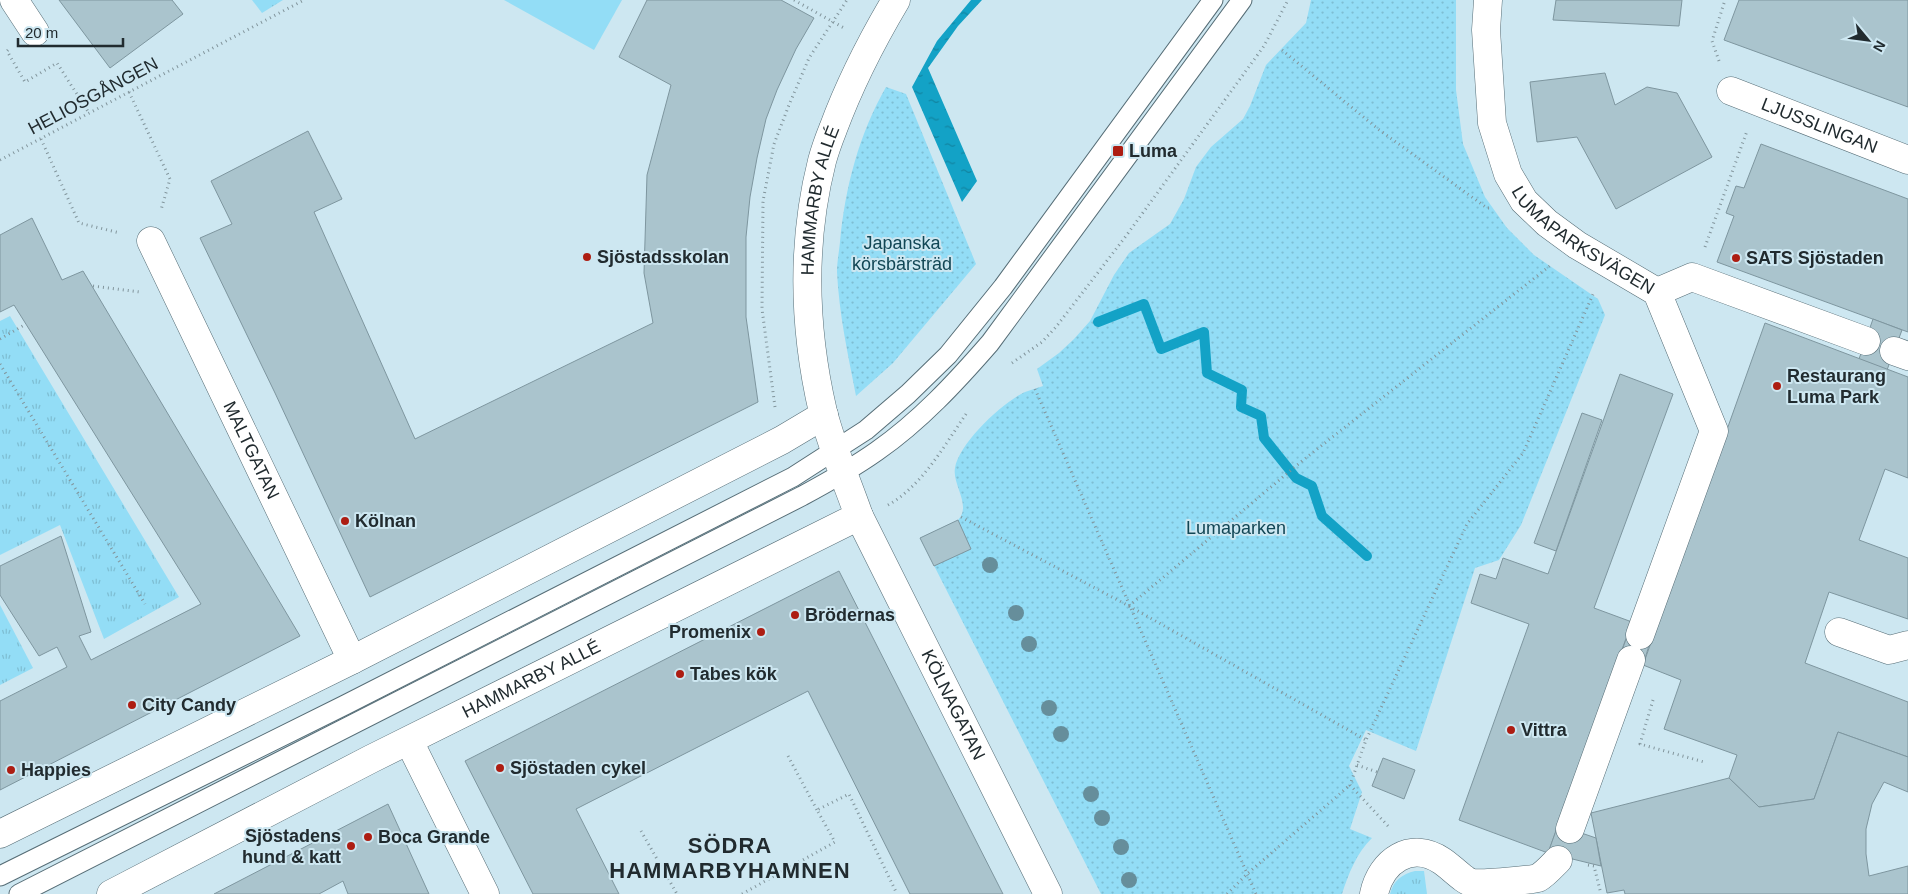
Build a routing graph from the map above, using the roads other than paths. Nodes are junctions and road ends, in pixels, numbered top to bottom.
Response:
1 (14, 0) edge
2 (896, 0) edge
3 (1214, 0) edge
4 (1242, 0) edge
5 (1488, 0) edge
6 (35, 32) road end
7 (1731, 91) dead end
8 (1908, 160) edge
9 (151, 241) road end
10 (1657, 292) junction
11 (1866, 341) dead end
12 (824, 415) junction
13 (840, 462) junction
14 (859, 516) junction
15 (1839, 632) dead end
16 (1640, 635) dead end
17 (1908, 645) edge
18 (352, 660) junction
19 (1627, 673) road end
20 (409, 741) junction
21 (1570, 829) dead end
22 (0, 834) edge
23 (1558, 860) dead end
24 (0, 876) edge
25 (19, 894) edge
26 (111, 894) edge
27 (485, 894) edge
28 (1048, 894) edge
29 (1374, 894) edge

1 - 6 street
2 - 12 street, HAMMARBY ALLÉ
3 - 13 lane
4 - 13 lane
5 - 10 street, LUMAPARKSVÄGEN
7 - 8 street, LJUSSLINGAN
9 - 18 street, MALTGATAN
10 - 11 street
10 - 16 street, LUMAPARKSVÄGEN
12 - 13 street, HAMMARBY ALLÉ
12 - 18 street
13 - 14 street, HAMMARBY ALLÉ
13 - 24 lane
13 - 25 lane
14 - 20 street, HAMMARBY ALLÉ
14 - 28 street, KÖLNAGATAN
15 - 17 street
18 - 22 street
19 - 21 street
20 - 26 street, HAMMARBY ALLÉ
20 - 27 street
23 - 29 street

